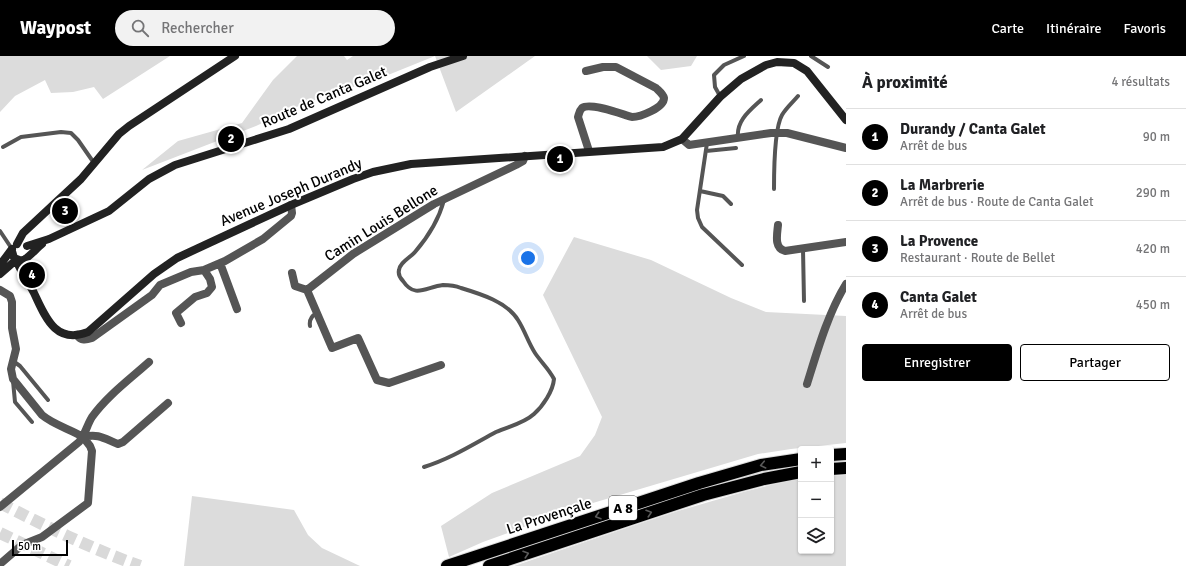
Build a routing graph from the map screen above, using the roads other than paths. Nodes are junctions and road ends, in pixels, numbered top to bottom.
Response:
1 (235, 56) edge
2 (463, 56) edge
3 (744, 56) edge
4 (811, 56) edge
5 (828, 67) dead end
6 (586, 71) dead end
7 (798, 96) dead end
8 (720, 97) junction
9 (761, 100) dead end
10 (846, 120) edge
11 (777, 134) junction
12 (738, 138) junction
13 (682, 139) junction
14 (3, 147) dead end
15 (706, 147) junction
16 (736, 148) dead end
17 (846, 148) edge
18 (589, 151) junction
19 (525, 156) junction
20 (95, 163) junction
21 (774, 189) dead end
22 (700, 191) junction
23 (444, 199) junction
24 (731, 204) dead end
25 (291, 205) junction
26 (778, 225) dead end
27 (0, 231) edge
28 (49, 239) junction
29 (846, 242) edge
30 (19, 247) junction
31 (803, 249) junction
32 (28, 257) junction
33 (16, 260) junction
34 (220, 263) junction
35 (742, 265) dead end
36 (1, 270) edge
37 (204, 270) junction
38 (22, 273) junction
39 (292, 273) dead end
40 (846, 284) edge
41 (0, 290) edge
42 (307, 290) junction
43 (33, 291) junction
44 (804, 301) dead end
45 (237, 309) dead end
46 (317, 313) junction
47 (181, 323) dead end
48 (310, 326) dead end
49 (77, 335) junction
50 (13, 361) junction
51 (149, 362) dead end
52 (441, 365) dead end
53 (13, 379) junction
54 (807, 384) dead end
55 (48, 400) dead end
56 (168, 403) dead end
57 (32, 422) dead end
58 (83, 437) junction
59 (846, 454) edge
60 (834, 455) edge
61 (798, 459) edge
62 (424, 467) dead end
63 (846, 468) edge
64 (834, 469) edge
65 (798, 473) edge
66 (0, 507) edge
67 (0, 564) edge
68 (446, 566) edge
69 (488, 566) edge

1 - 20 street
2 - 28 street, Route de Canta Galet
3 - 8 lane
4 - 5 lane
6 - 18 street
7 - 11 lane
8 - 10 street, Avenue Joseph Durandy
8 - 13 street, Avenue Joseph Durandy
9 - 12 lane
11 - 12 street
11 - 17 street
11 - 21 lane
12 - 15 street
13 - 15 street
13 - 18 street, Avenue Joseph Durandy
14 - 20 lane
15 - 16 lane
15 - 22 lane
18 - 19 street, Avenue Joseph Durandy
19 - 23 street, Camin Louis Bellone
19 - 25 street, Avenue Joseph Durandy
20 - 30 street
22 - 24 lane
22 - 35 lane
23 - 42 street, Camin Louis Bellone
23 - 62 lane
25 - 34 street
25 - 49 street, Avenue Joseph Durandy
26 - 31 street
27 - 30 lane
28 - 30 street, Route de Canta Galet
28 - 32 street, Route de Canta Galet
29 - 31 street
30 - 32 street
30 - 33 street
30 - 36 street
31 - 44 lane
32 - 33 street
32 - 43 street
33 - 36 street
33 - 38 street
34 - 37 street
34 - 45 street
36 - 38 street
37 - 47 street
37 - 49 street
38 - 43 street
39 - 42 street
40 - 54 street
41 - 50 street
42 - 46 street
43 - 49 street
46 - 48 lane
46 - 52 street
50 - 53 street
50 - 55 lane
51 - 58 street
53 - 57 lane
53 - 58 street
56 - 58 street
58 - 66 street
58 - 67 street
59 - 60 highway
61 -> 68 highway, La Provençale / A 8
63 - 64 highway
69 -> 65 highway, La Provençale / A 8

